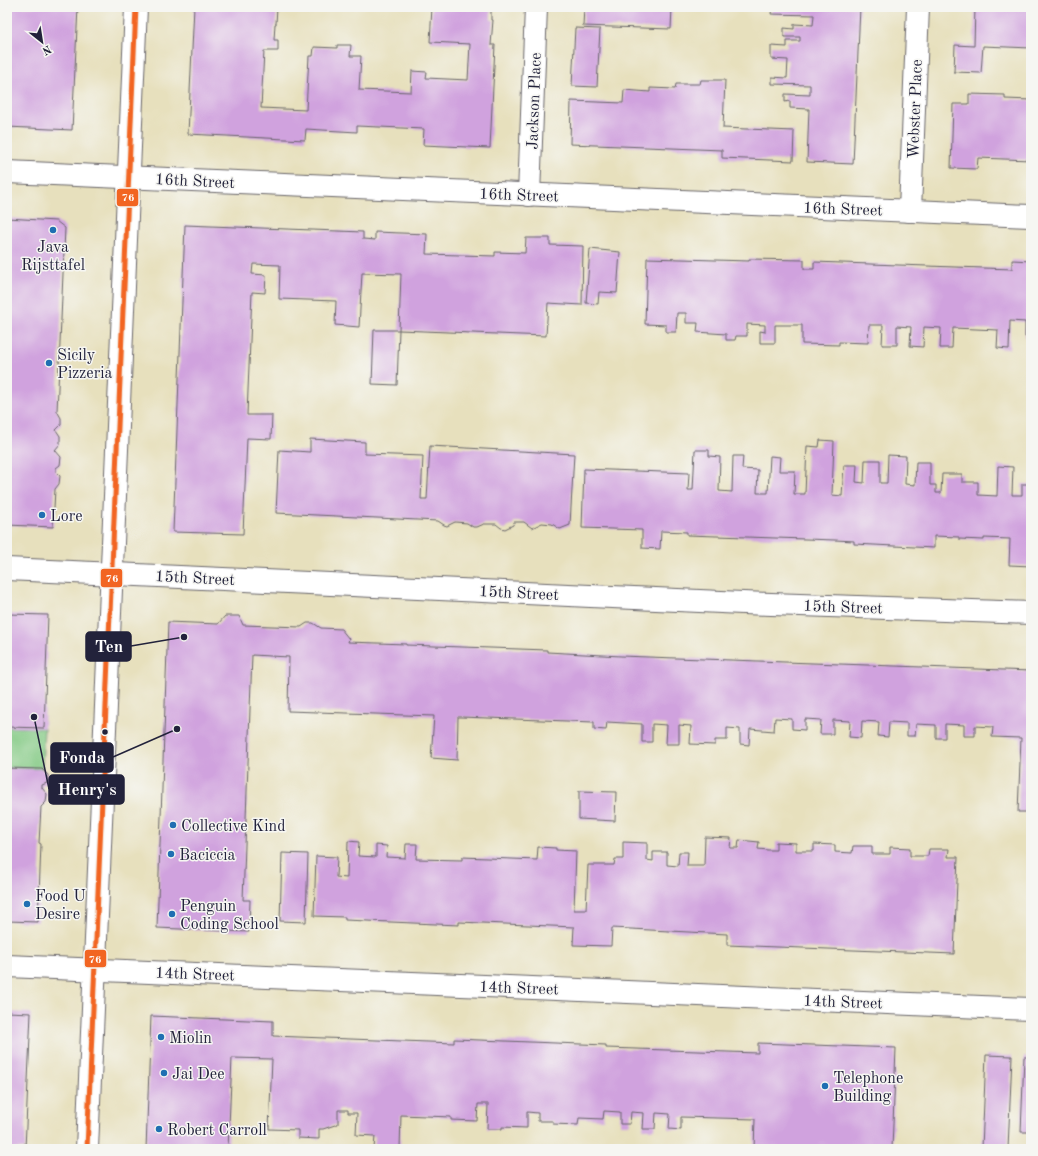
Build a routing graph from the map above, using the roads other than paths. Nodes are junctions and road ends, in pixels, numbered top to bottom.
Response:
1 (136, 7) edge
2 (536, 7) edge
3 (918, 7) edge
4 (7, 172) edge
5 (128, 177) junction
6 (528, 195) junction
7 (910, 211) junction
8 (1031, 216) edge
9 (7, 569) edge
10 (112, 574) junction
11 (1031, 613) edge
12 (7, 966) edge
13 (95, 969) junction
14 (1031, 1009) edge
15 (87, 1149) edge

1 - 5 street
2 - 6 street, Jackson Place
3 - 7 street, Webster Place
4 - 5 street, 16th Street
5 - 6 street, 16th Street
5 - 10 street
6 - 7 street, 16th Street
7 - 8 street, 16th Street
9 - 10 street, 15th Street
10 - 11 street, 15th Street
10 - 13 street
12 - 13 street, 14th Street
13 - 14 street, 14th Street
13 - 15 street

